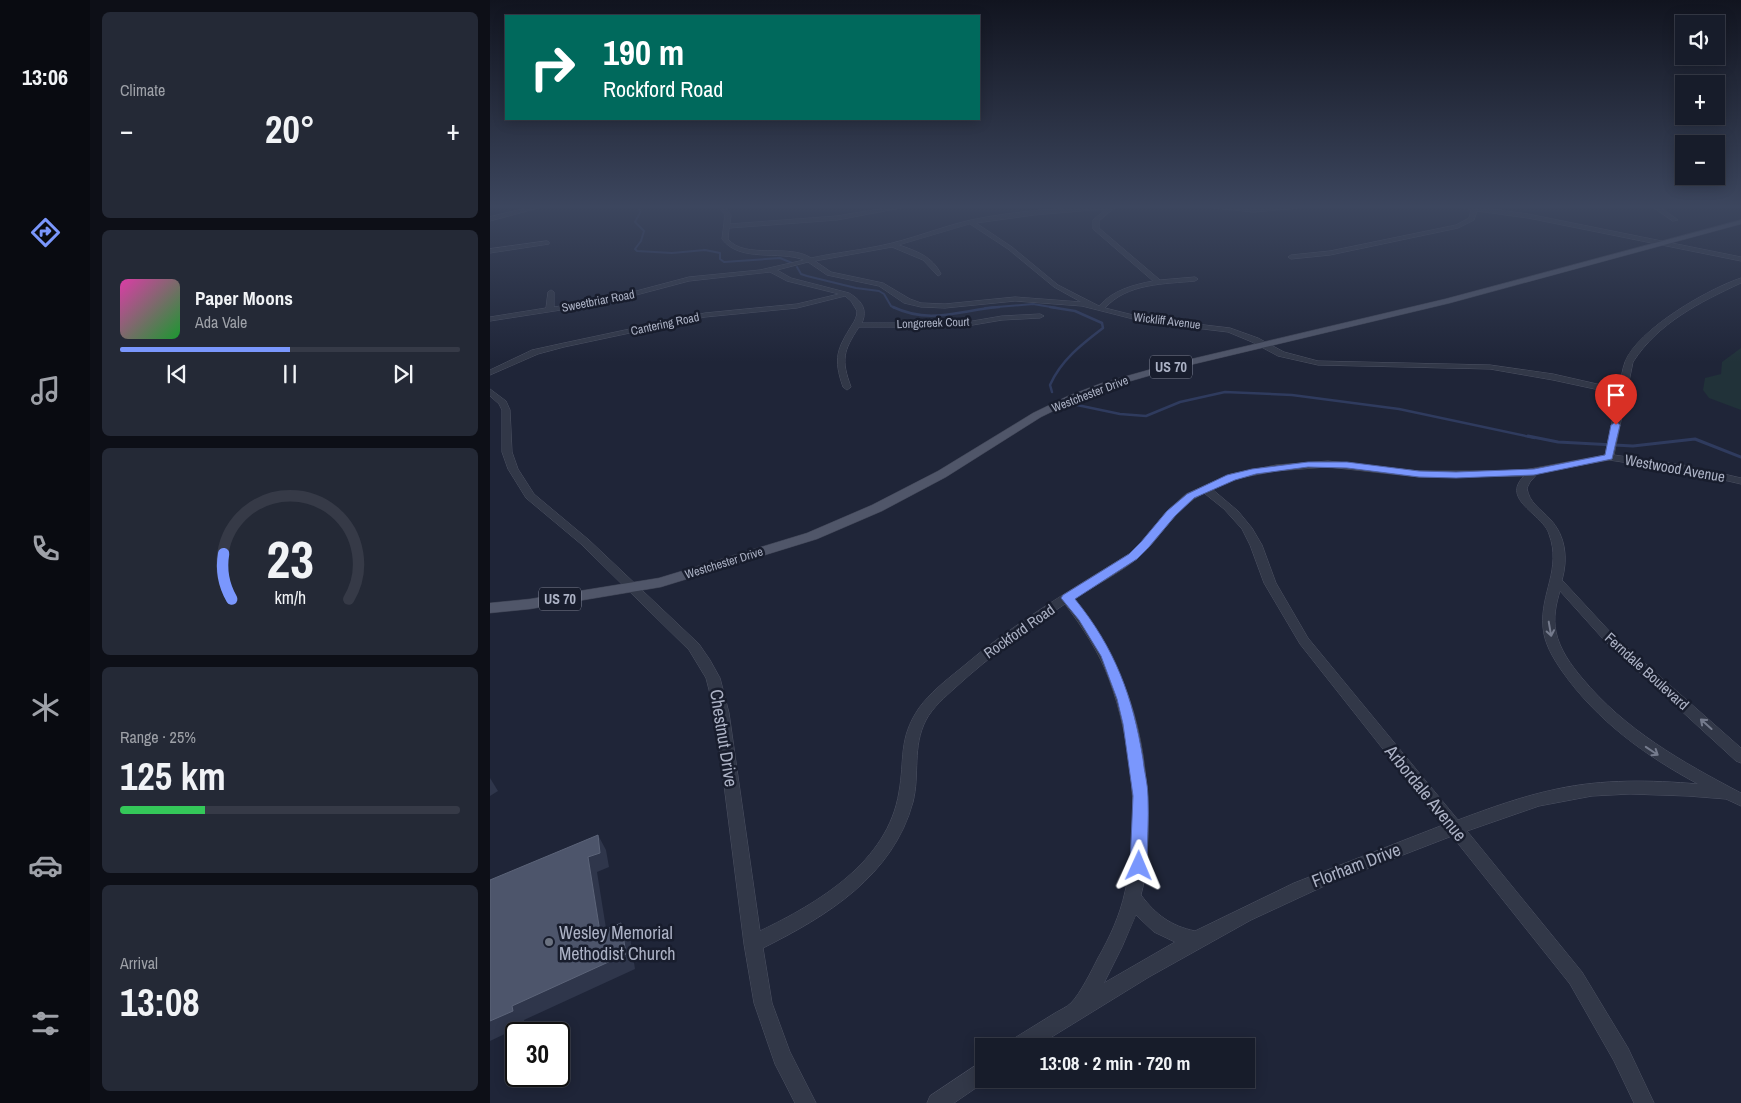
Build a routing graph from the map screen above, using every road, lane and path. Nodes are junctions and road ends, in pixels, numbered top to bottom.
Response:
1 (807, 258) edge
2 (819, 258) edge
3 (925, 258) edge
4 (1023, 258) edge
5 (1131, 258) edge
6 (1606, 258) edge
7 (811, 260) junction
8 (772, 269) junction
9 (938, 274) dead end
10 (1196, 279) dead end
11 (1741, 280) edge
12 (1160, 283) junction
13 (551, 292) dead end
14 (846, 294) junction
15 (550, 309) junction
16 (1100, 309) junction
17 (1040, 316) dead end
18 (490, 318) edge
19 (856, 325) junction
20 (1265, 345) junction
21 (490, 373) edge
22 (847, 387) dead end
23 (490, 392) edge
24 (1622, 392) junction
25 (1611, 449) junction
26 (1534, 472) junction
27 (1741, 481) edge
28 (1205, 489) junction
29 (1556, 582) junction
30 (629, 587) junction
31 (1067, 598) junction
32 (490, 608) edge
33 (1741, 757) edge
34 (1734, 796) edge
35 (1455, 828) junction
36 (1133, 897) junction
37 (1197, 940) junction
38 (753, 944) junction
39 (1077, 1010) junction
40 (1033, 1038) edge
41 (975, 1076) edge
42 (806, 1103) edge
43 (937, 1103) edge
44 (1644, 1103) edge

1 - 7 street, Wickliff Avenue
2 - 7 street, Sweetbriar Road
3 - 9 street
4 - 16 street
5 - 12 street
6 - 20 main road, Westchester Drive / US 70
7 - 8 street, Sweetbriar Road
7 - 16 street, Wickliff Avenue
8 - 14 street
8 - 15 street, Sweetbriar Road
10 - 12 street
11 - 24 street
12 - 16 street
13 - 15 street
14 - 19 street
14 - 21 street, Cantering Road
15 - 18 street, Sweetbriar Road
16 - 20 street, Wickliff Avenue
17 - 19 street, Longcreek Court
19 - 22 street
20 - 24 street, Wickliff Avenue
20 - 30 main road, Westchester Drive / US 70
23 - 30 street, Chestnut Drive
24 - 25 street
25 - 26 street, Rockford Road
25 - 27 street, Westwood Avenue
26 - 28 street, Rockford Road
26 - 29 street
28 - 31 street, Rockford Road
28 - 35 street, Arbordale Avenue
33 -> 29 street, Ferndale Boulevard
29 -> 34 street
30 - 32 main road, Westchester Drive / US 70
30 - 38 street, Chestnut Drive
31 - 36 street
31 - 38 street, Rockford Road
34 - 35 street, Florham Drive
35 - 37 street, Florham Drive
35 - 44 street, Arbordale Avenue
36 - 37 street
36 - 39 street
37 - 39 street, Florham Drive
38 - 42 street, Chestnut Drive
39 - 40 street, Florham Drive
41 - 43 street

